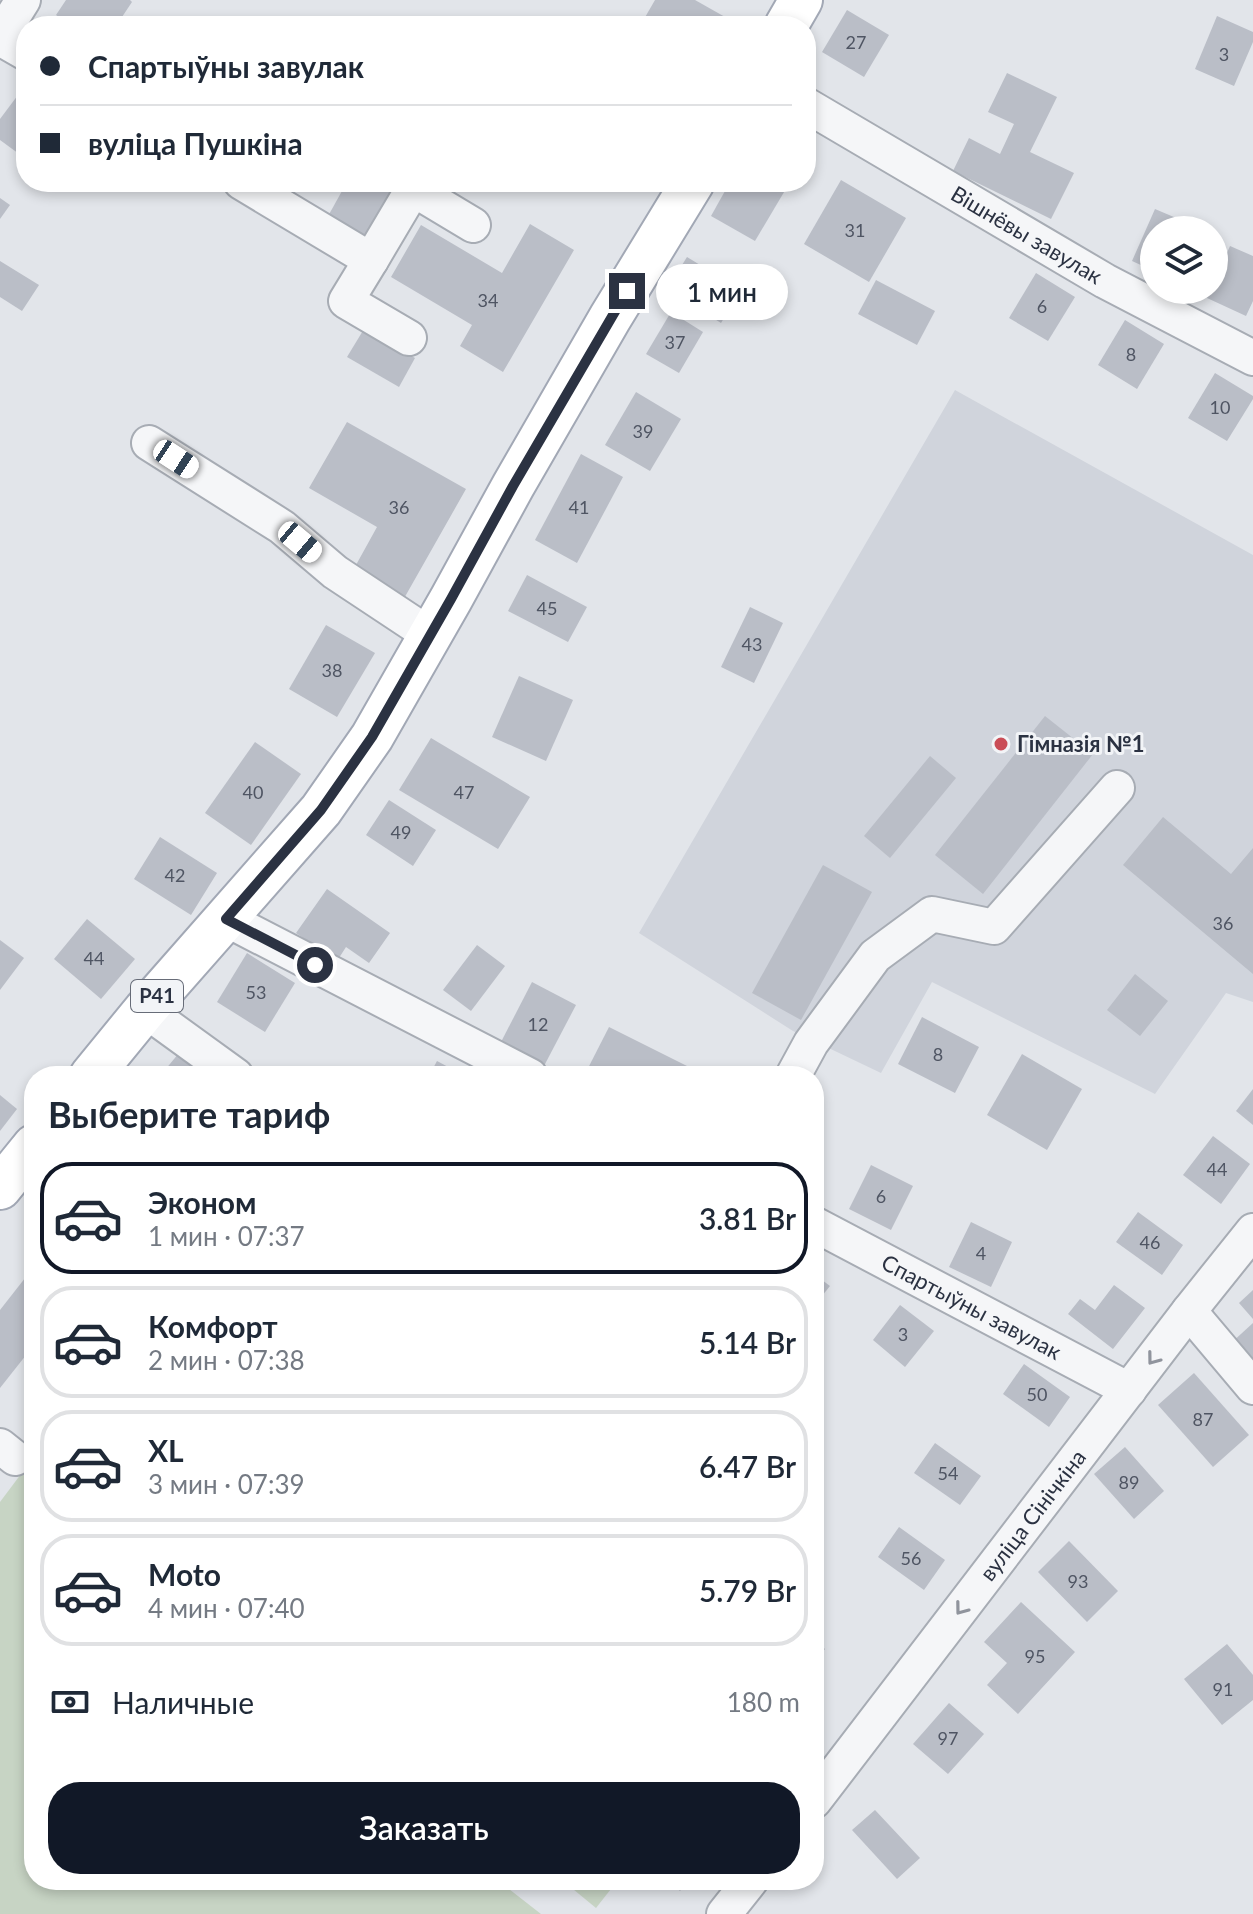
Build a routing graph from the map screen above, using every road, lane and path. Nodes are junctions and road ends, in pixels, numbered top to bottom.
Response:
1 (23, 0) edge
2 (0, 38) edge
3 (816, 111) edge
4 (258, 192) edge
5 (411, 192) edge
6 (418, 192) edge
7 (687, 192) edge
8 (473, 225) dead end
9 (371, 260) junction
10 (409, 338) dead end
11 (1253, 358) edge
12 (149, 443) dead end
13 (430, 635) junction
14 (1117, 788) dead end
15 (226, 919) junction
16 (145, 1010) junction
17 (99, 1066) edge
18 (222, 1066) edge
19 (511, 1066) edge
20 (798, 1066) edge
21 (24, 1158) edge
22 (0, 1188) edge
23 (824, 1229) edge
24 (1253, 1231) edge
25 (1189, 1311) junction
26 (1253, 1387) edge
27 (1129, 1390) junction
28 (824, 1788) edge
29 (743, 1890) edge
30 (724, 1914) edge

1 - 2 street
3 - 11 street, Вішнёвы завулак
4 - 9 street
5 - 9 street
6 - 8 street
7 - 13 main road, Р41
9 - 10 street
12 - 13 street
13 - 15 main road, Р41
14 - 20 street
15 - 16 main road, Р41
15 - 19 street
16 - 17 main road, Р41
16 - 18 street
21 - 22 main road
23 - 27 street, Спартыўны завулак
24 - 25 street, вуліца Сінічкіна
25 - 26 street
25 -> 27 street, вуліца Сінічкіна
27 -> 28 street, вуліца Сінічкіна
29 - 30 street

